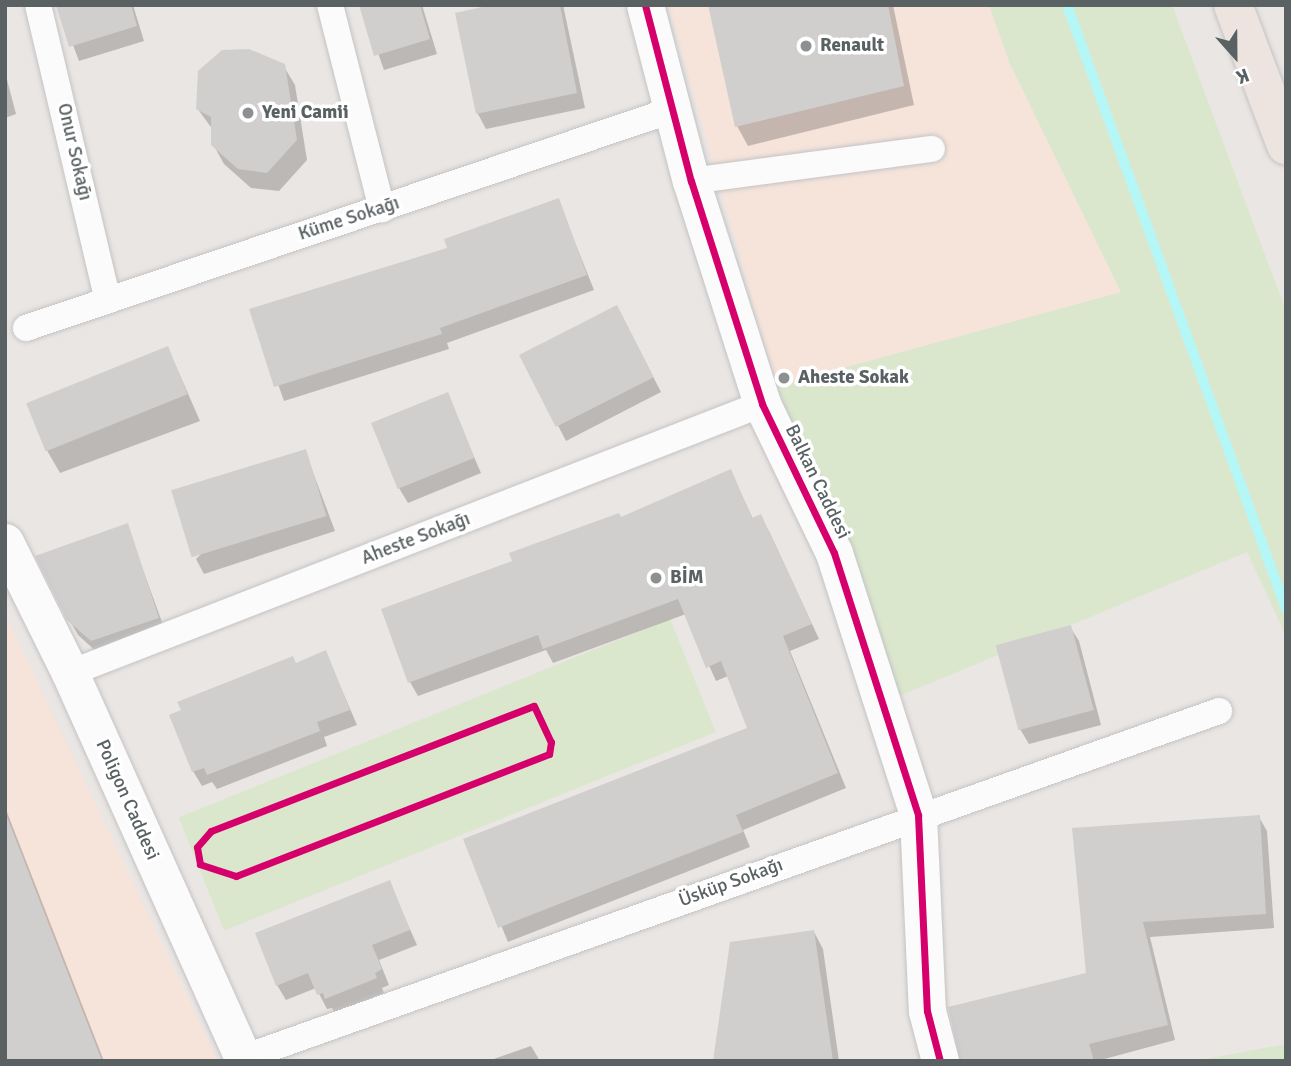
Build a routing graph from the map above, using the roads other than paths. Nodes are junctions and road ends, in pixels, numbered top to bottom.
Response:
1 (38, 5) edge
2 (330, 5) edge
3 (645, 5) edge
4 (1233, 5) edge
5 (672, 110) junction
6 (1286, 145) edge
7 (932, 149) dead end
8 (691, 181) junction
9 (382, 209) junction
10 (108, 300) junction
11 (26, 327) dead end
12 (762, 404) junction
13 (5, 542) edge
14 (70, 673) junction
15 (1219, 711) dead end
16 (918, 815) junction
17 (244, 1059) edge
18 (940, 1061) edge

1 - 10 street, Onur Sokağı
2 - 9 street
3 - 5 street, Balkan Caddesi
4 - 6 highway
5 - 8 street, Balkan Caddesi
5 - 9 street, Küme Sokağı
7 - 8 street
8 - 12 street, Balkan Caddesi
9 - 10 street, Küme Sokağı
10 - 11 street, Küme Sokağı
12 - 14 street, Aheste Sokağı
12 - 16 street, Balkan Caddesi
13 - 14 street, Poligon Caddesi
14 - 17 street, Poligon Caddesi
15 - 16 street, Üsküp Sokağı
16 - 17 street, Üsküp Sokağı
16 - 18 street, Balkan Caddesi

